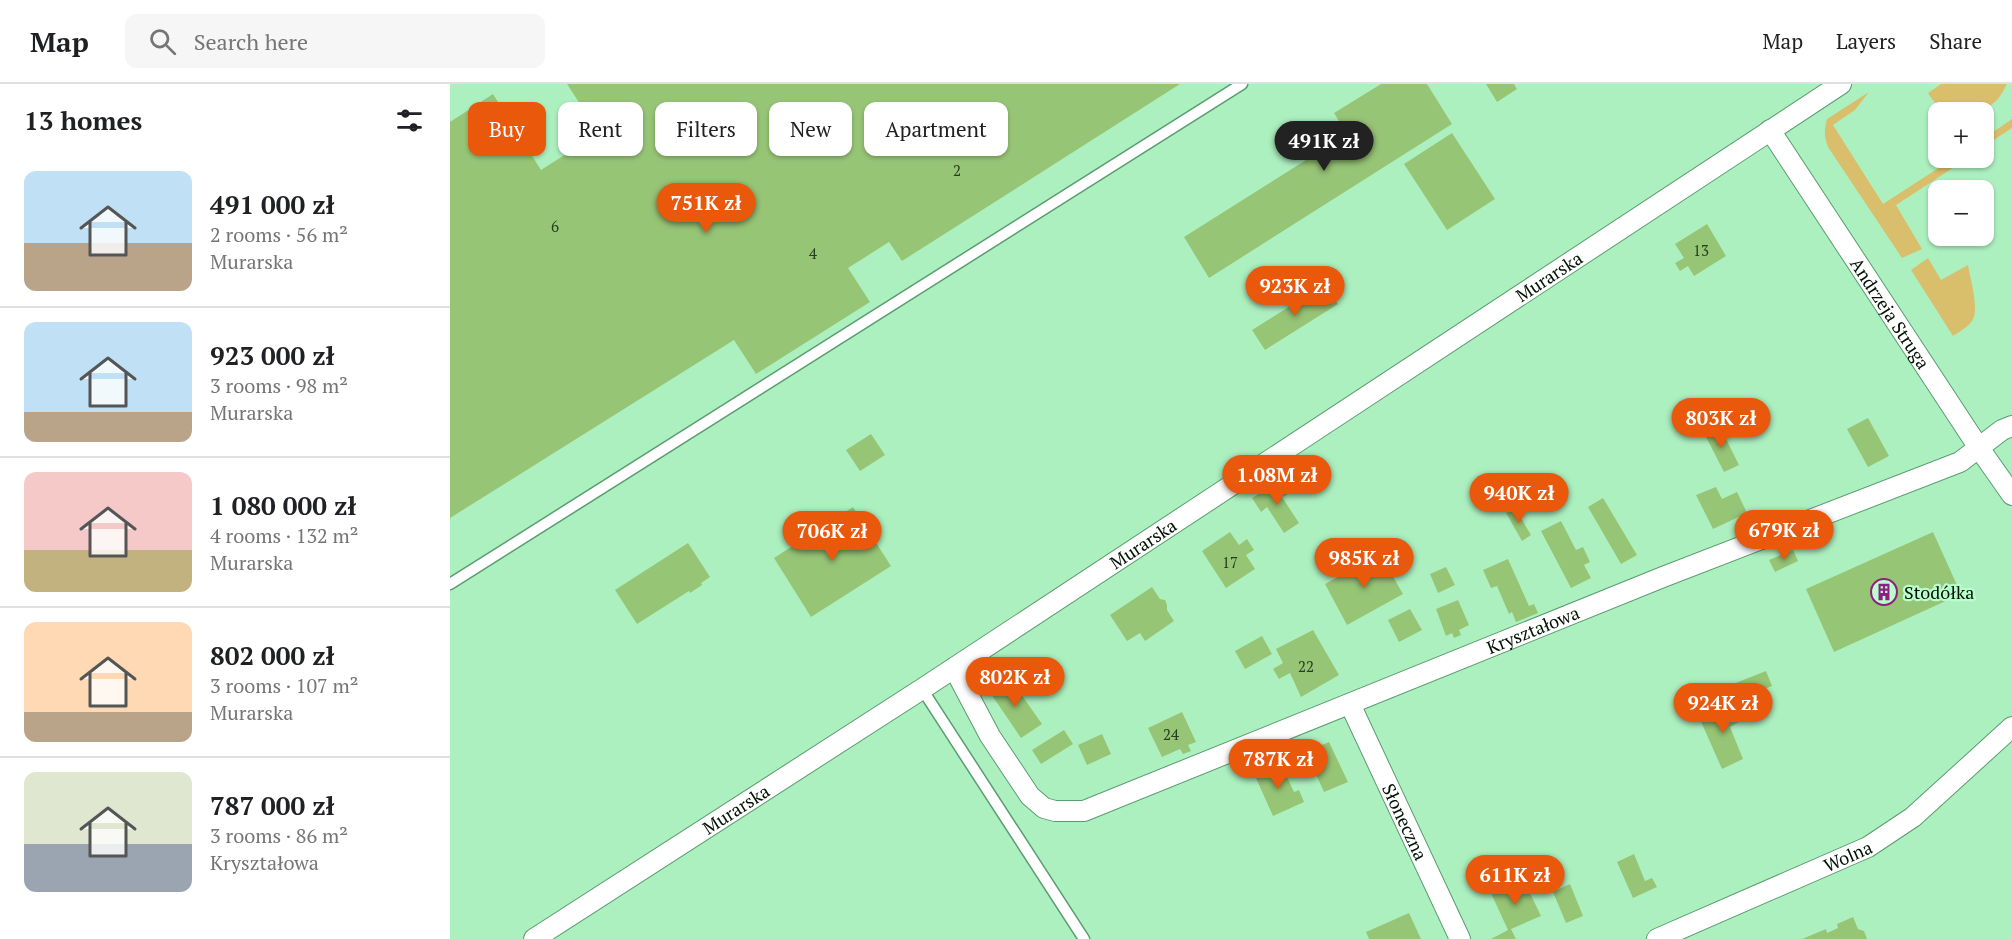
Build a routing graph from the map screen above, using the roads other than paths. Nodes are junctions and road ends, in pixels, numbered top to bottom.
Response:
1 (1242, 84) edge
2 (1840, 84) edge
3 (1770, 130) junction
4 (2012, 426) edge
5 (1978, 448) junction
6 (2012, 495) edge
7 (450, 584) edge
8 (954, 668) junction
9 (922, 689) junction
10 (1350, 705) junction
11 (2012, 727) edge
12 (534, 939) edge
13 (1084, 939) edge
14 (1460, 939) edge
15 (1657, 939) edge

1 - 7 lane
2 - 3 street, Murarska
3 - 5 street, Andrzeja Struga
3 - 8 street, Murarska
4 - 5 street, Kryształowa
5 - 6 street, Andrzeja Struga
5 - 10 street, Kryształowa
8 - 9 street, Murarska
8 - 10 street, Kryształowa
9 - 12 street, Murarska
9 - 13 lane
10 - 14 street, Słoneczna
11 - 15 street, Wolna

